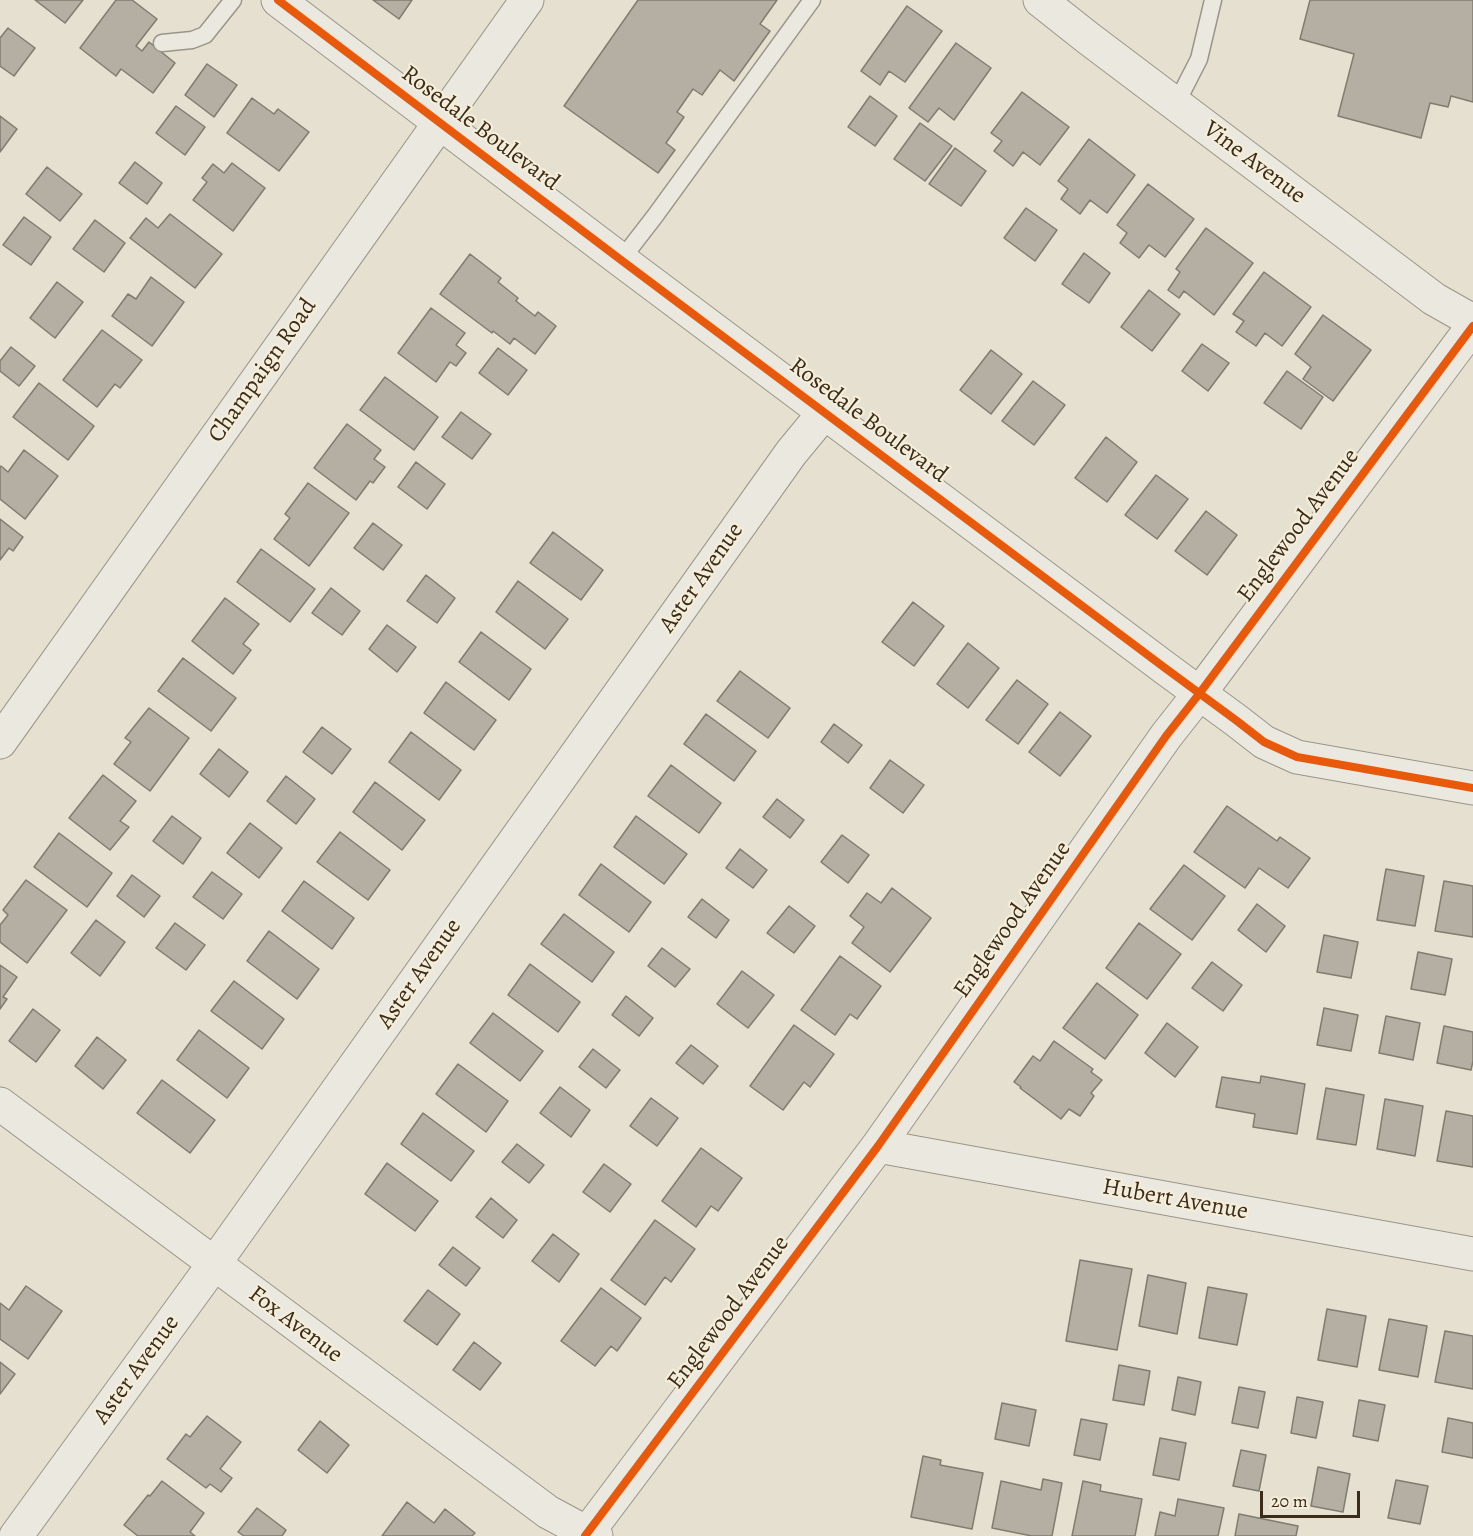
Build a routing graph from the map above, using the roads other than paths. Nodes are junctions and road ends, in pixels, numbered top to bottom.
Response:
1 (233, 0) edge
2 (278, 0) edge
3 (527, 0) edge
4 (812, 0) edge
5 (1040, 0) edge
6 (1213, 0) edge
7 (162, 43) dead end
8 (1176, 104) junction
9 (440, 123) junction
10 (621, 260) junction
11 (1473, 320) edge
12 (1473, 326) edge
13 (824, 413) junction
14 (1199, 694) junction
15 (0, 742) edge
16 (1473, 788) edge
17 (0, 1104) edge
18 (878, 1146) junction
19 (1473, 1254) edge
20 (214, 1264) junction
21 (590, 1535) edge
22 (16, 1536) edge

1 - 7 lane
2 - 9 street, Rosedale Boulevard
3 - 9 street, Champaign Road
4 - 10 lane
5 - 8 street, Vine Avenue
6 - 8 lane
8 - 11 street, Vine Avenue
9 - 10 street, Rosedale Boulevard
9 - 15 street, Champaign Road
10 - 13 street, Rosedale Boulevard
12 - 14 street, Englewood Avenue
13 - 14 street, Rosedale Boulevard
13 - 20 street, Aster Avenue
14 - 16 street, Rosedale Boulevard
14 - 18 street, Englewood Avenue
17 - 20 street, Fox Avenue
18 - 19 street, Hubert Avenue
18 - 21 street, Englewood Avenue
20 - 21 street, Fox Avenue
20 - 22 street, Aster Avenue

